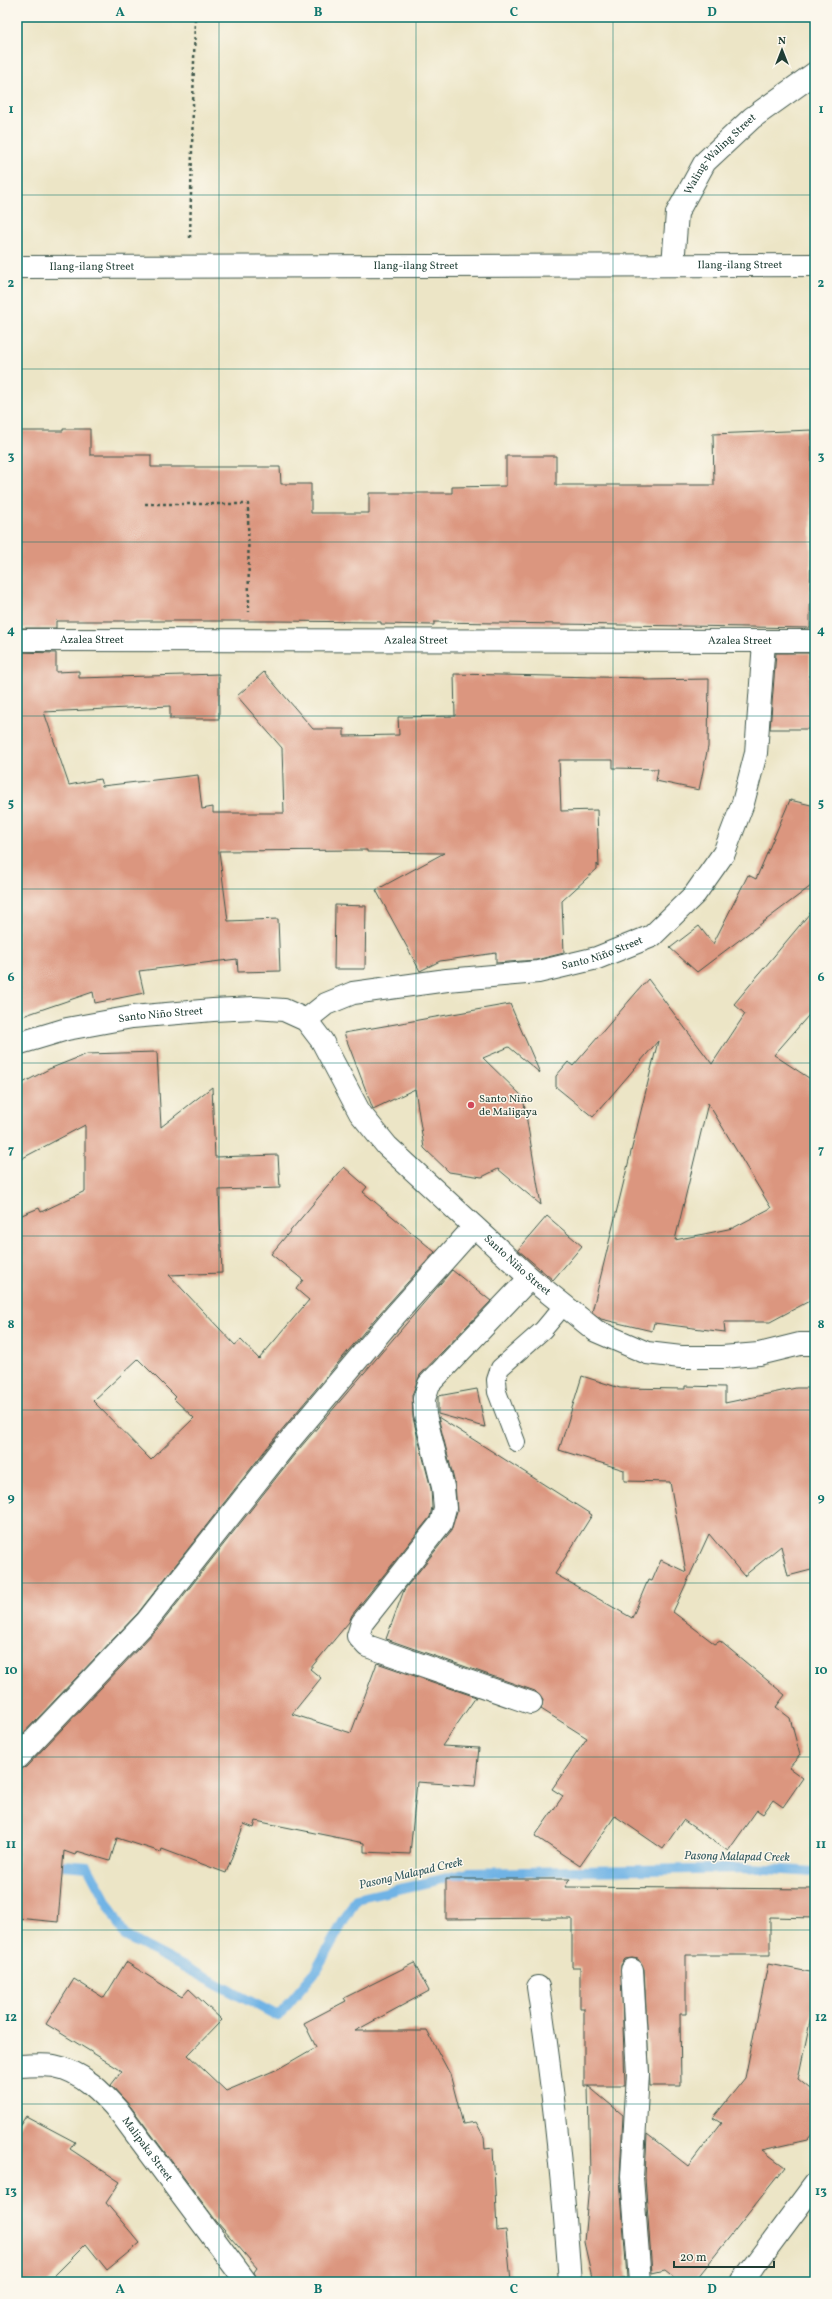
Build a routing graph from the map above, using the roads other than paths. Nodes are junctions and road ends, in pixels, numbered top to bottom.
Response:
1 (815, 73) edge
2 (673, 265) junction
3 (815, 265) edge
4 (17, 266) edge
5 (17, 640) edge
6 (815, 641) edge
7 (764, 642) junction
8 (306, 1020) junction
9 (17, 1044) edge
10 (474, 1227) junction
11 (530, 1278) junction
12 (564, 1305) junction
13 (815, 1344) edge
14 (516, 1442) dead end
15 (531, 1703) dead end
16 (17, 1758) edge
17 (632, 1970) dead end
18 (538, 1987) dead end
19 (17, 2066) edge
20 (815, 2184) edge
21 (246, 2282) edge
22 (570, 2282) edge
23 (640, 2282) edge
24 (742, 2282) edge

1 - 2 street, Waling-Waling Street
2 - 3 street, Ilang-ilang Street
2 - 4 street, Ilang-ilang Street
5 - 7 street, Azalea Street
6 - 7 street, Azalea Street
7 - 8 street, Santo Niño Street
8 - 9 street, Santo Niño Street
8 - 10 street, Santo Niño Street
10 - 11 street, Santo Niño Street
10 - 16 street
11 - 12 street, Santo Niño Street
11 - 15 street
12 - 13 street, Santo Niño Street
12 - 14 lane
17 - 23 street
18 - 22 street
19 - 21 street, Malipaka Street
20 - 24 street

